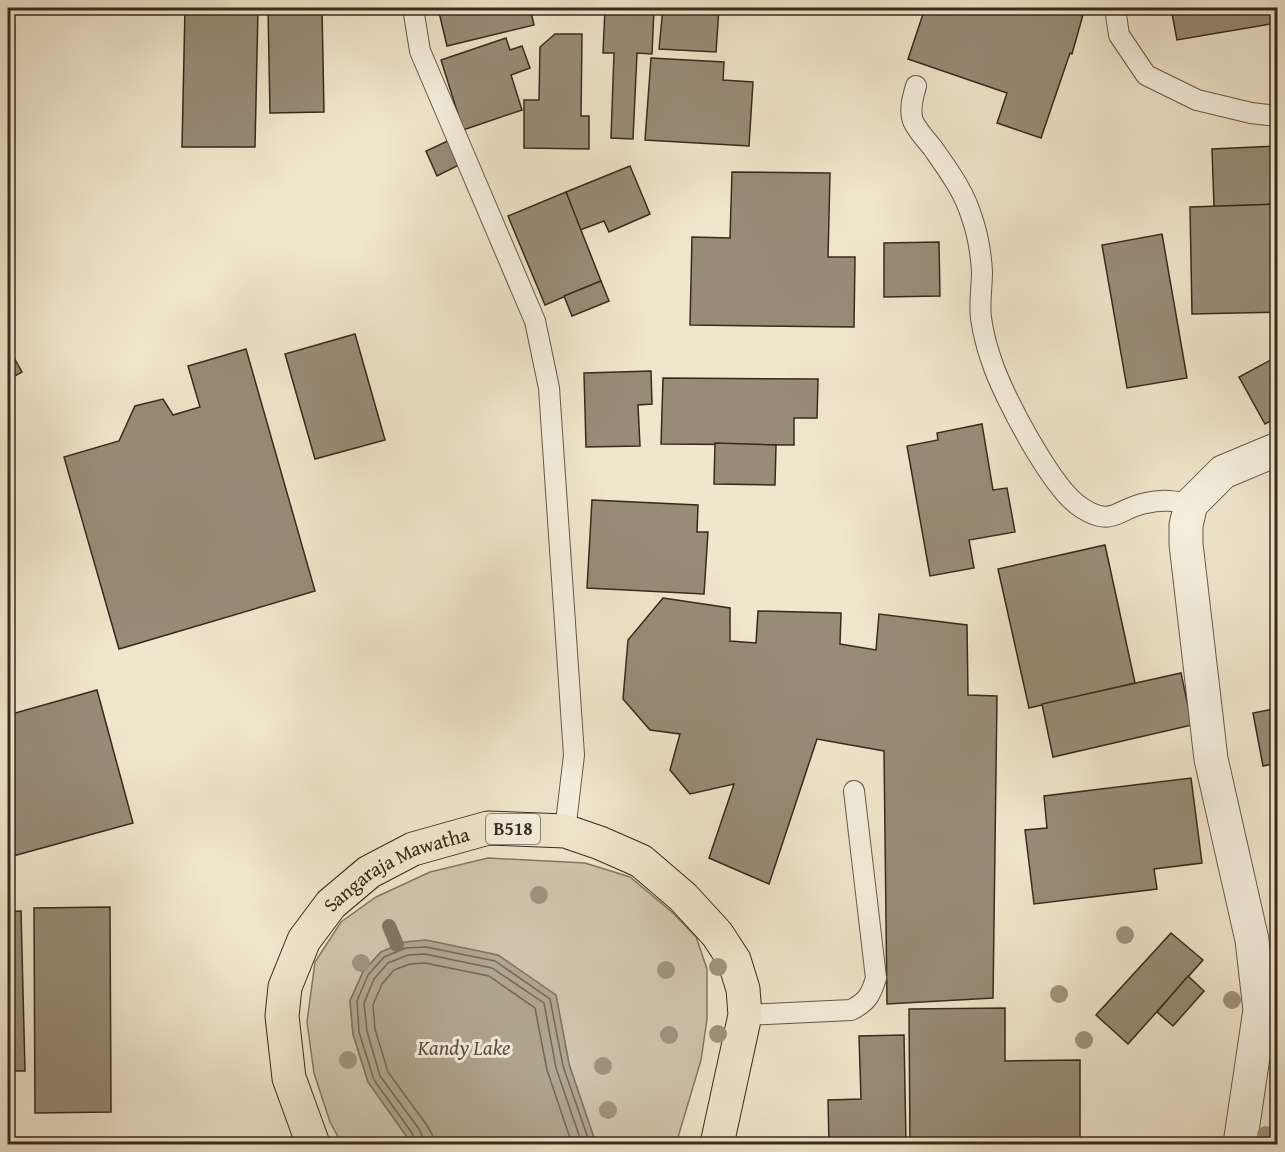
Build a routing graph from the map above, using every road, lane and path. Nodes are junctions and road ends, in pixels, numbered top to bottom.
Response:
1 (412, 8) edge
2 (1115, 8) edge
3 (916, 86) dead end
4 (1278, 116) edge
5 (1278, 449) edge
6 (1191, 504) junction
7 (854, 791) dead end
8 (565, 831) junction
9 (745, 1016) junction
10 (313, 1144) edge
11 (717, 1144) edge
12 (1240, 1144) edge

1 - 8 lane
2 - 4 lane
3 - 6 lane
5 - 6 street
6 - 12 street
7 - 9 lane
8 - 9 main road, Sangaraja Mawatha / B518
8 - 10 main road, Sangaraja Mawatha / B518
9 - 11 main road, Sangaraja Mawatha / B518

